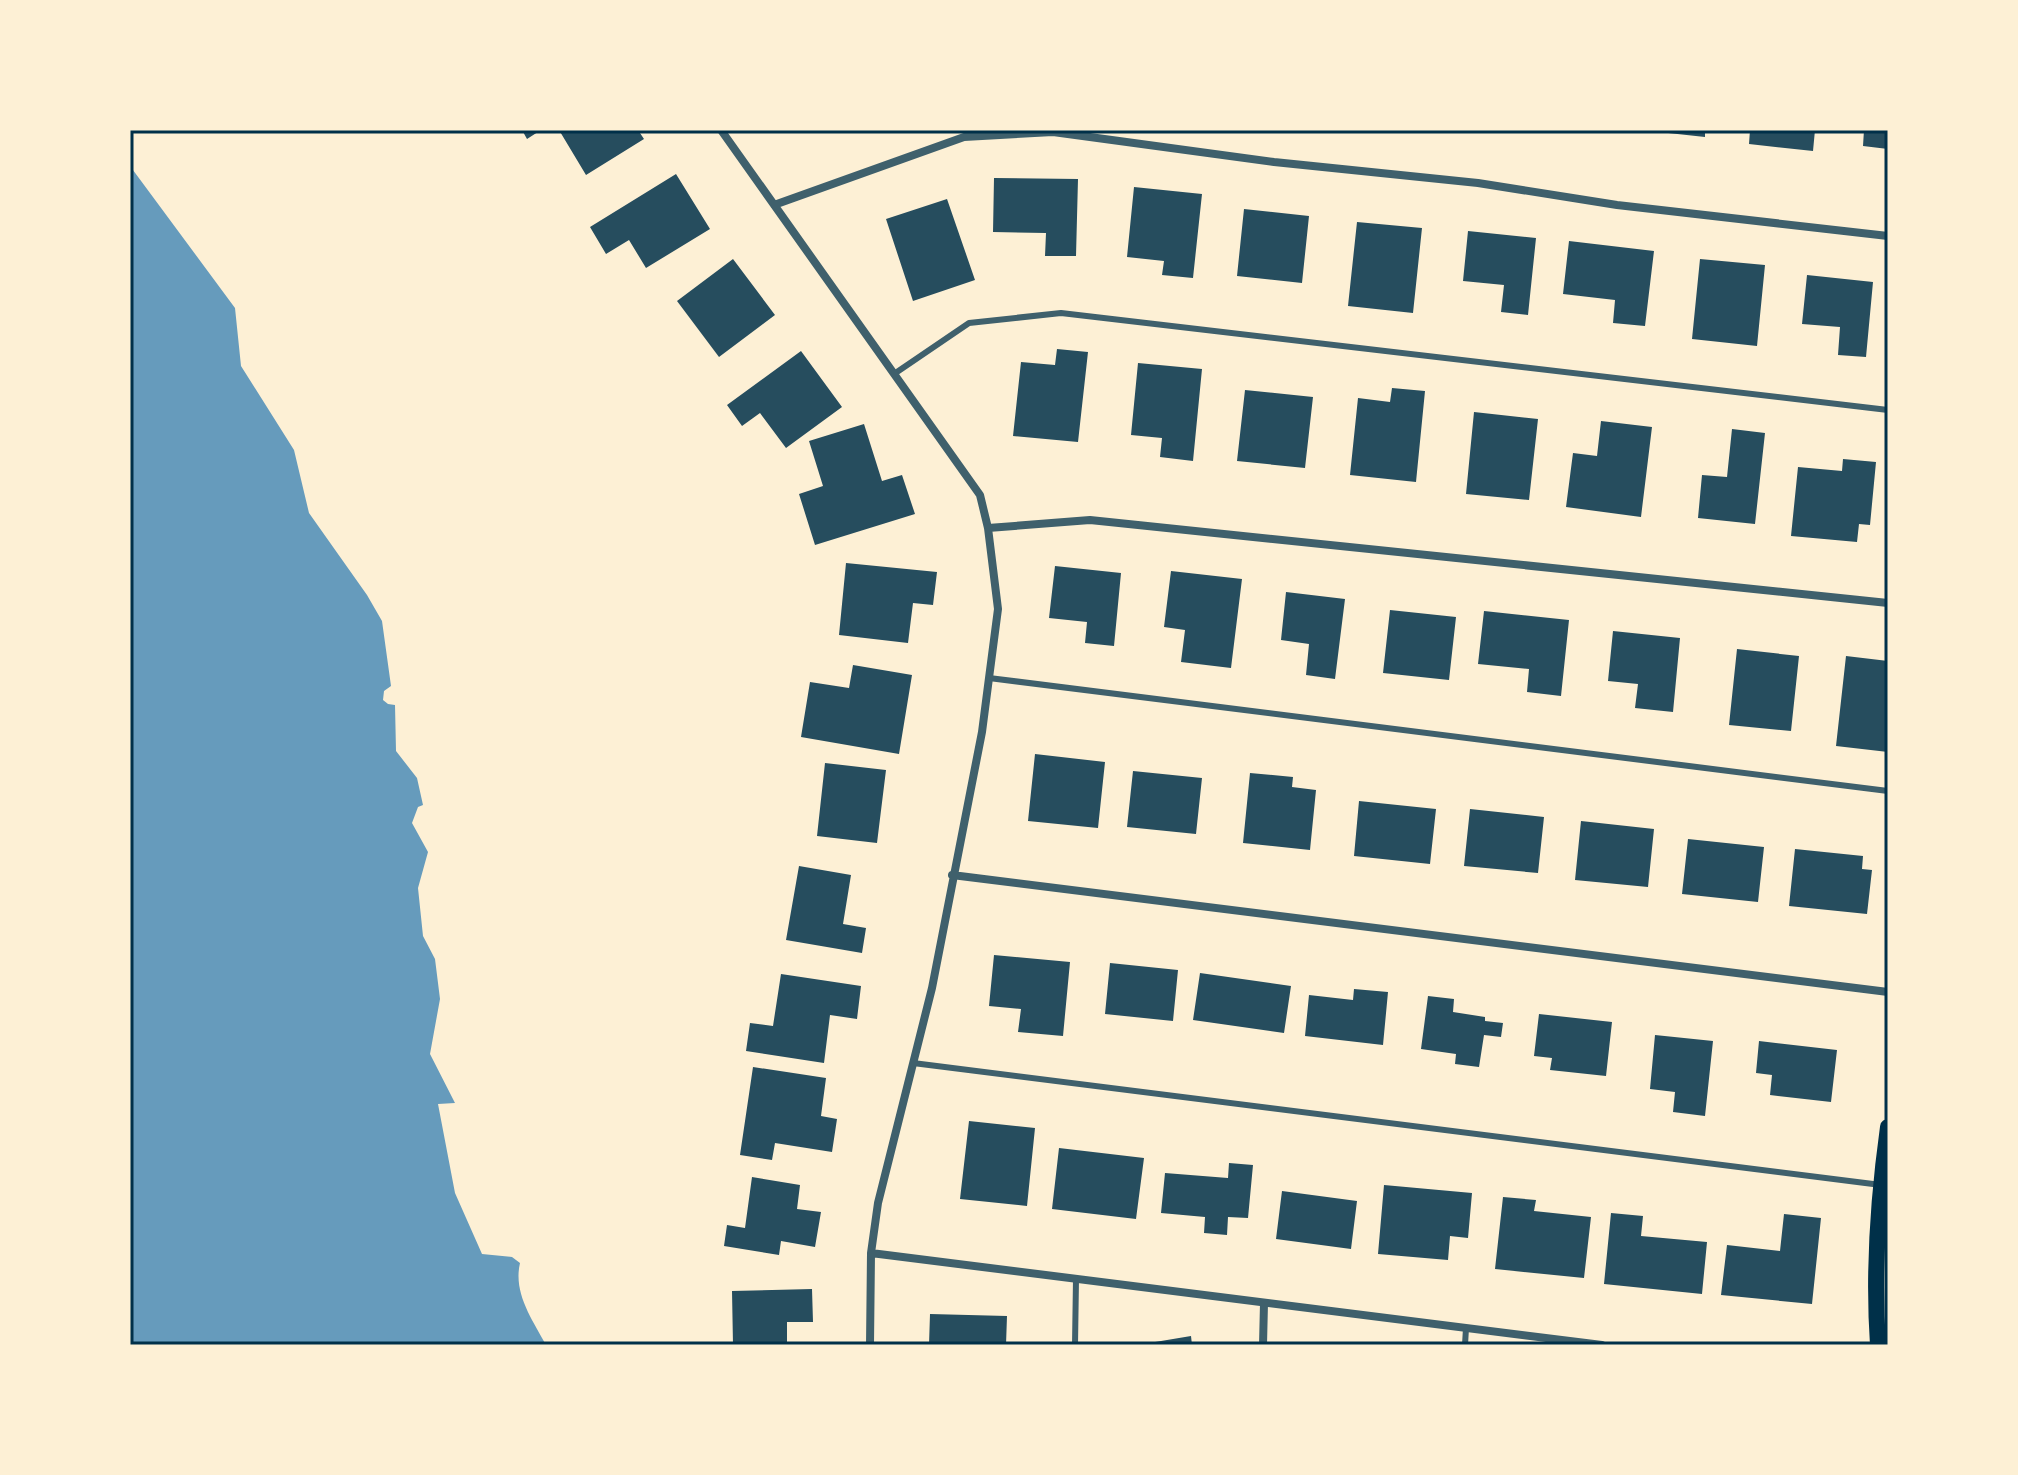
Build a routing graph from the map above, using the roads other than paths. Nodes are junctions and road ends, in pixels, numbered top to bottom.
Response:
1 (721, 130) edge
2 (774, 205) junction
3 (1888, 236) edge
4 (894, 374) junction
5 (1888, 410) edge
6 (988, 528) junction
7 (1888, 603) edge
8 (989, 678) junction
9 (1888, 791) edge
10 (952, 875) junction
11 (1888, 992) edge
12 (913, 1063) junction
13 (1888, 1127) edge
14 (1884, 1186) edge
15 (871, 1253) junction
16 (1076, 1279) junction
17 (1264, 1303) junction
18 (1466, 1328) junction
19 (870, 1345) edge
20 (1075, 1345) edge
21 (1263, 1345) edge
22 (1465, 1345) edge
23 (1602, 1345) edge
24 (1878, 1345) edge

1 - 2 street
2 - 3 street
2 - 4 street
4 - 5 lane
4 - 6 street
6 - 7 street
6 - 8 street
8 - 9 lane
8 - 10 street
10 - 11 street
10 - 12 street
12 - 14 lane
12 - 15 street
13 - 14 main road
14 - 24 main road
15 - 16 street
15 - 19 street
16 - 17 street
16 - 20 lane
17 - 18 street
17 - 21 street
18 - 22 lane
18 - 23 street

